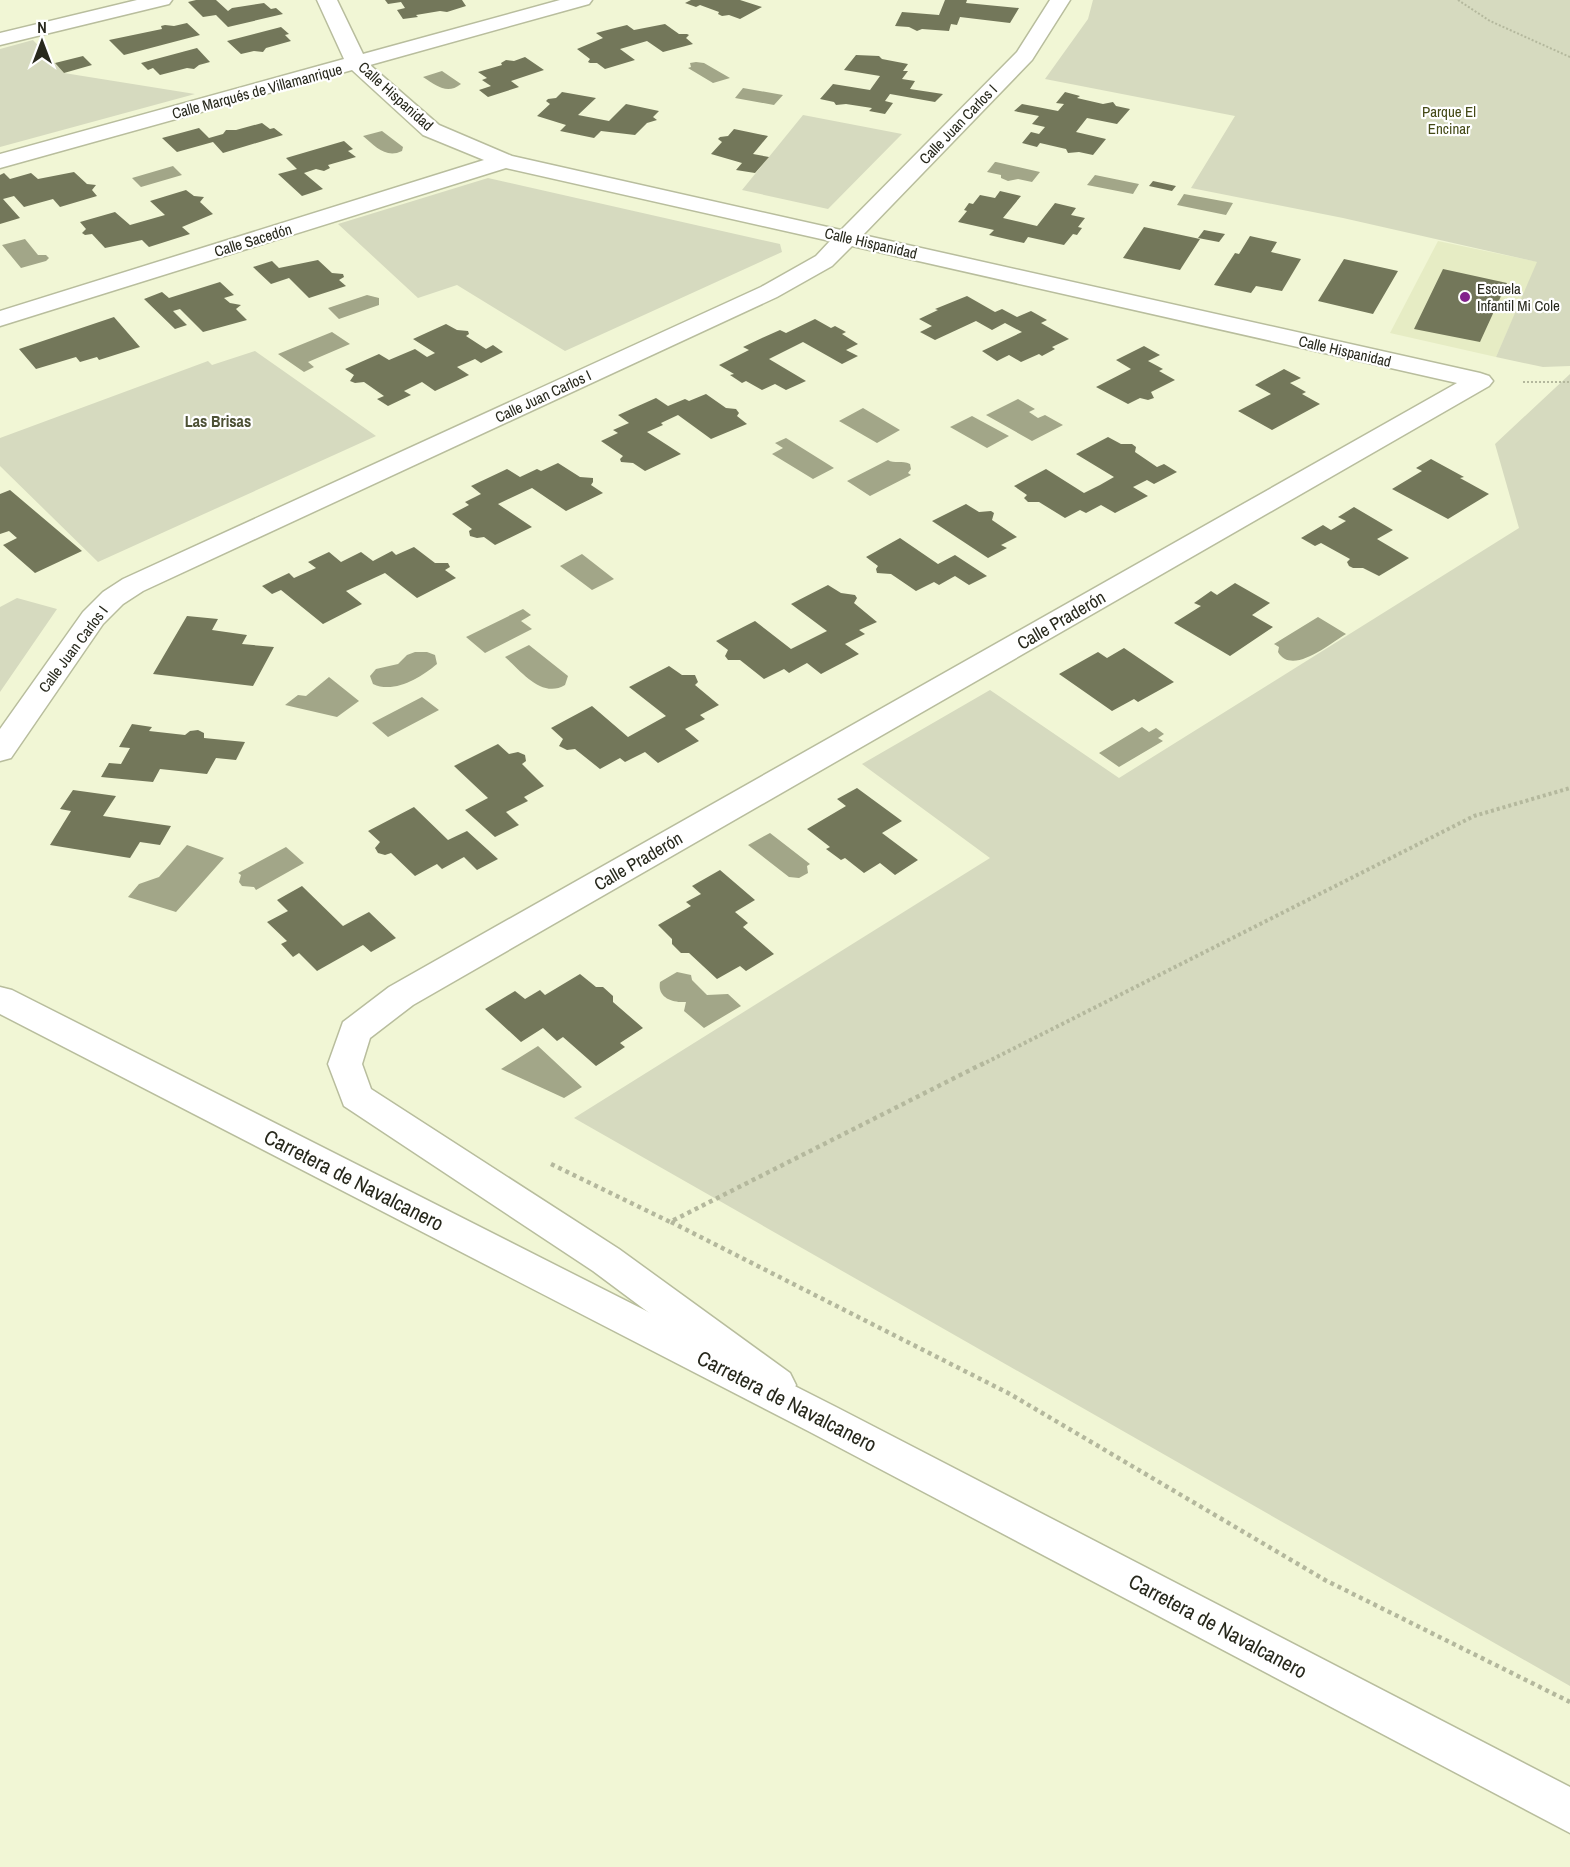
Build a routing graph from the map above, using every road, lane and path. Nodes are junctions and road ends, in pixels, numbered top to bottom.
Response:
1 (162, 0) edge
2 (327, 0) edge
3 (582, 0) edge
4 (1060, 0) edge
5 (1458, 0) edge
6 (0, 39) edge
7 (1570, 57) edge
8 (357, 64) junction
9 (0, 161) edge
10 (505, 161) junction
11 (848, 237) junction
12 (0, 319) edge
13 (1480, 381) joint
14 (0, 751) edge
15 (1570, 788) edge
16 (0, 999) edge
17 (544, 1161) dead end
18 (670, 1222) junction
19 (824, 1420) junction
20 (1570, 1702) edge
21 (1570, 1811) edge

1 - 6 street
2 - 8 street, Calle Hispanidad
3 - 8 street, Calle Marqués de Villamanrique
4 - 11 street, Calle Juan Carlos I
5 - 7 path
8 - 9 street, Calle Marqués de Villamanrique
8 - 10 street, Calle Hispanidad
10 - 11 street, Calle Hispanidad
10 - 12 street, Calle Sacedón
11 - 13 street, Calle Hispanidad
11 - 14 street, Calle Juan Carlos I
13 - 19 street, Calle Praderón
15 - 18 path
16 - 19 street, Carretera de Navalcanero
17 - 18 path
18 - 20 path
19 - 21 street, Carretera de Navalcanero

